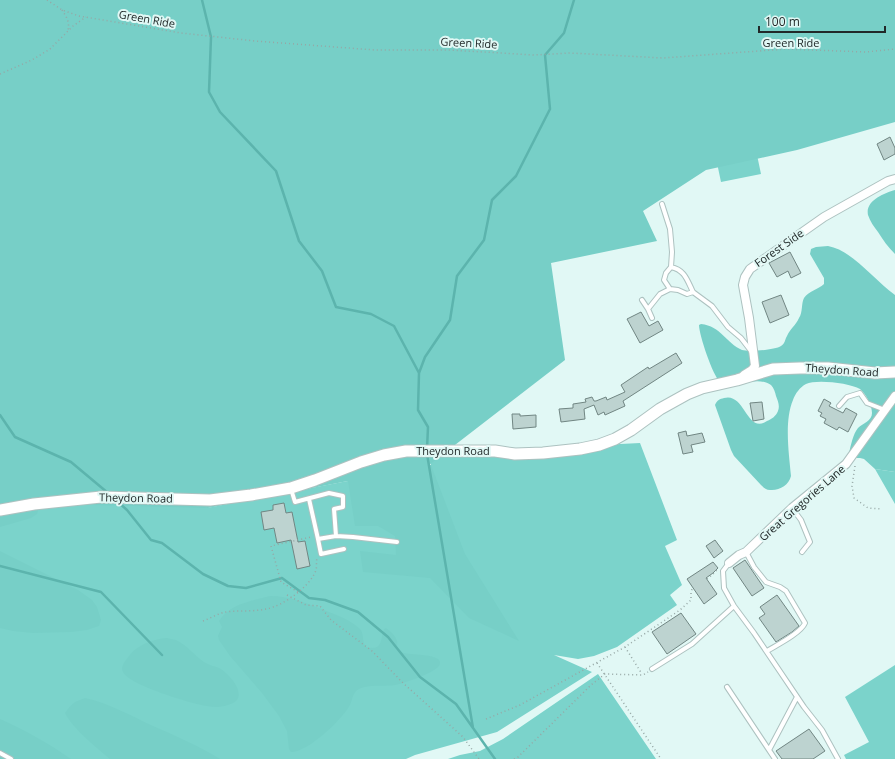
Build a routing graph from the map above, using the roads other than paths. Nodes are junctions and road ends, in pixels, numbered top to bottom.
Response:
1 (895, 179) edge
2 (662, 204) dead end
3 (671, 267) junction
4 (670, 289) junction
5 (693, 292) junction
6 (642, 300) dead end
7 (648, 309) junction
8 (652, 318) dead end
9 (753, 354) junction
10 (895, 372) edge
11 (737, 380) junction
12 (895, 396) edge
13 (839, 406) dead end
14 (885, 410) junction
15 (291, 488) junction
16 (309, 499) junction
17 (792, 508) junction
18 (0, 510) edge
19 (336, 536) junction
20 (317, 537) junction
21 (397, 542) dead end
22 (344, 549) dead end
23 (746, 552) junction
24 (802, 552) dead end
25 (729, 563) joint
26 (734, 606) junction
27 (767, 651) junction
28 (652, 669) road end
29 (727, 687) dead end
30 (797, 697) junction
31 (769, 750) junction
32 (0, 754) edge
33 (11, 759) edge
34 (775, 759) edge
35 (838, 759) edge

1 - 9 street, Forest Side
2 - 3 lane
3 - 4 lane
3 - 5 lane
4 - 5 lane
4 - 7 lane
5 - 9 lane
6 - 7 lane
7 - 8 lane
9 - 11 street, Forest Side
10 - 11 street, Theydon Road
11 - 15 street, Theydon Road
12 - 14 street, Great Gregories Lane
13 - 14 lane
14 - 17 street, Great Gregories Lane
15 - 16 lane
15 - 18 street, Theydon Road
16 - 19 lane
16 - 20 lane
17 - 23 street, Great Gregories Lane
17 - 24 lane
19 - 20 lane
19 - 21 lane
20 - 22 lane
23 - 25 street, Great Gregories Lane
23 - 27 lane
25 - 26 lane
26 - 27 lane
26 - 28 lane
27 - 30 lane
29 - 31 lane
30 - 31 lane
30 - 35 lane
31 - 34 lane
32 - 33 lane

